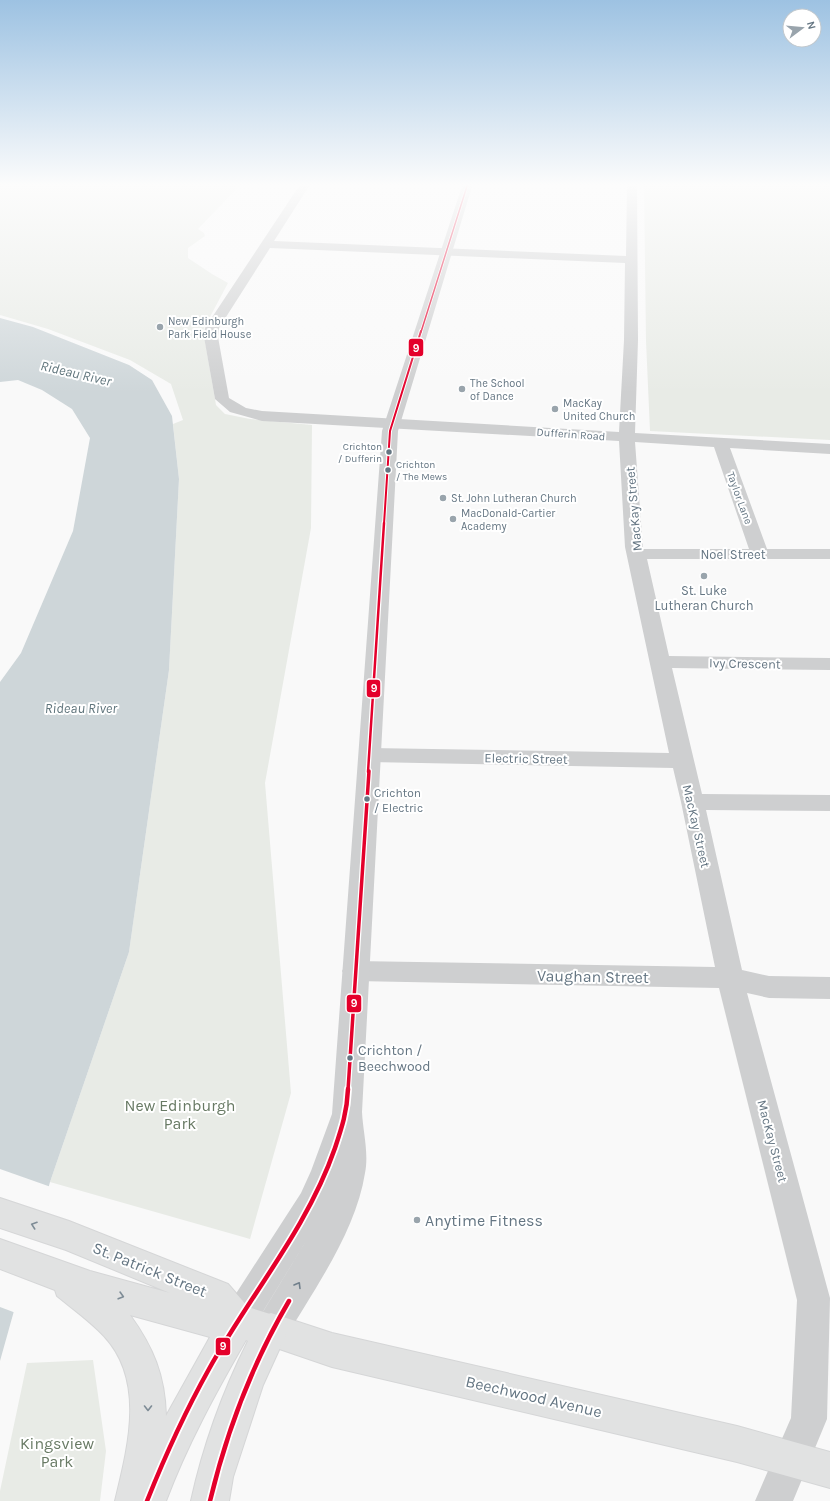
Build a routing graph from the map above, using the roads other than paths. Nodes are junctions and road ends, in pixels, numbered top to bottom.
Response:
1 (259, 253) edge
2 (447, 253) edge
3 (471, 253) edge
4 (631, 253) edge
5 (631, 260) junction
6 (393, 423) junction
7 (627, 438) junction
8 (720, 443) junction
9 (830, 449) edge
10 (636, 554) junction
11 (760, 554) junction
12 (830, 554) edge
13 (660, 662) junction
14 (830, 664) edge
15 (370, 755) junction
16 (682, 761) junction
17 (693, 802) junction
18 (830, 803) edge
19 (356, 971) junction
20 (730, 978) junction
21 (830, 988) edge
22 (347, 1112) junction
23 (0, 1213) edge
24 (0, 1254) edge
25 (57, 1276) junction
26 (238, 1321) junction
27 (271, 1330) junction
28 (792, 1459) junction
29 (830, 1470) edge
30 (134, 1501) edge
31 (146, 1501) edge
32 (210, 1501) edge
33 (774, 1501) edge

1 - 6 street, Dufferin Road
2 - 6 street
3 - 5 street
4 - 5 street, MacKay Street
5 - 7 street, MacKay Street
6 - 7 street, Dufferin Road
6 - 15 street
7 - 8 street, Dufferin Road
7 - 10 street, MacKay Street
8 - 9 street, Dufferin Road
8 - 11 street, Taylor Lane
10 - 11 street, Noel Street
10 - 13 street, MacKay Street
11 - 12 street, Noel Street
13 - 14 street, Ivy Crescent
13 - 16 street, MacKay Street
15 - 16 street, Electric Street
15 - 19 street
16 - 17 street, MacKay Street
17 - 18 street
17 - 20 street, MacKay Street
19 - 20 street, Vaughan Street
19 - 22 street
20 - 21 street, Vaughan Street
20 - 28 street, MacKay Street
22 - 26 street
27 -> 22 street
26 -> 23 main road, St. Patrick Street
24 - 25 main road, St. Patrick Street
25 -> 26 main road, St. Patrick Street
25 -> 30 main road
26 - 27 main road, Beechwood Avenue
26 - 31 main road
27 - 28 main road, Beechwood Avenue
27 - 32 main road
28 - 29 main road, Beechwood Avenue
28 - 33 street, MacKay Street

